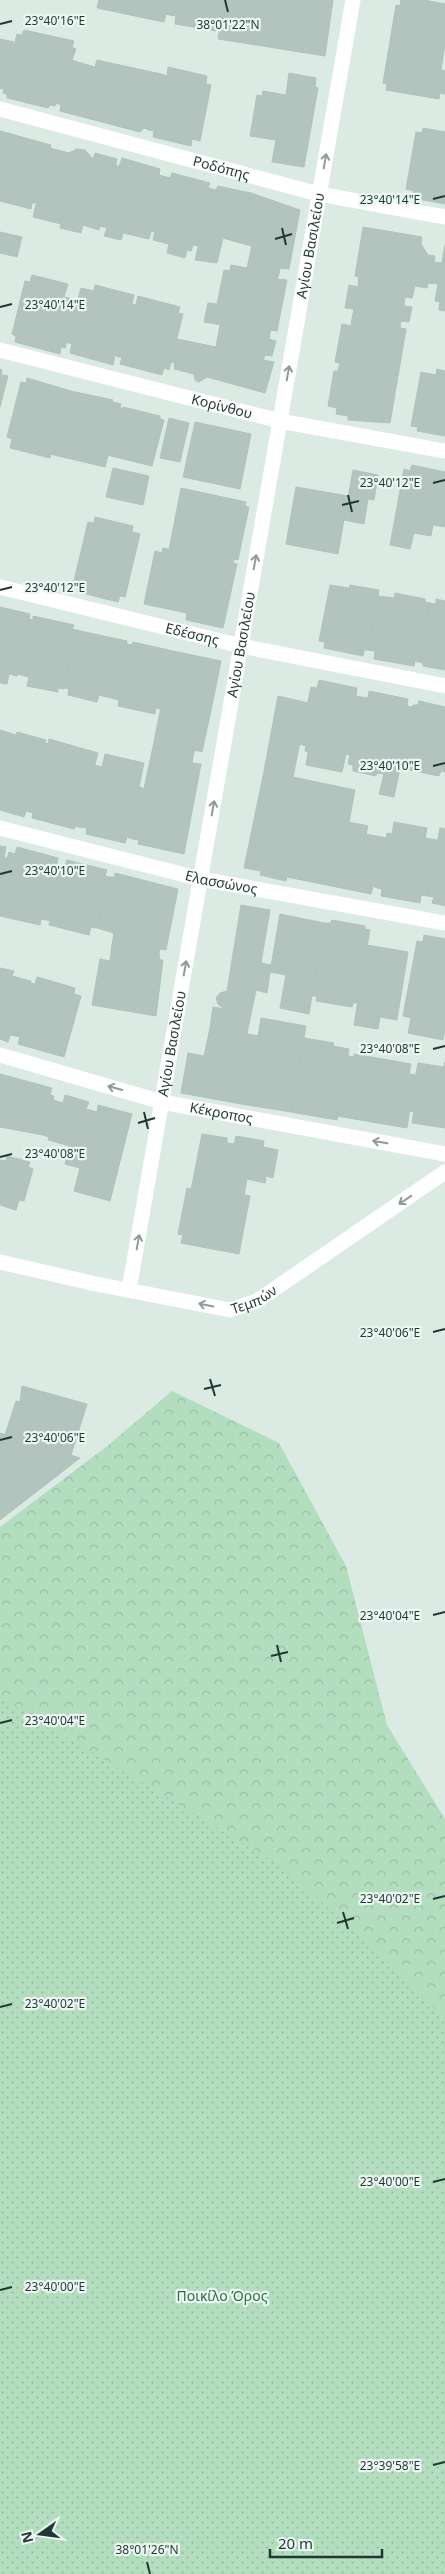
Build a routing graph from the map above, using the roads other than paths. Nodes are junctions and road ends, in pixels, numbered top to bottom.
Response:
1 (352, 0) edge
2 (0, 109) edge
3 (319, 194) junction
4 (445, 217) edge
5 (0, 350) edge
6 (280, 421) junction
7 (445, 451) edge
8 (0, 587) edge
9 (241, 646) junction
10 (445, 686) edge
11 (0, 828) edge
12 (201, 879) junction
13 (445, 923) edge
14 (0, 1054) edge
15 (162, 1102) junction
16 (445, 1154) edge
17 (445, 1172) edge
18 (0, 1262) edge
19 (129, 1290) junction

3 -> 1 street, Αγίου Βασιλείου
2 - 3 street, Ροδόπης
3 - 4 street, Ροδόπης
6 -> 3 street, Αγίου Βασιλείου
5 - 6 street, Κορίνθου
6 - 7 street, Κορίνθου
9 -> 6 street, Αγίου Βασιλείου
8 - 9 street, Εδέσσης
9 - 10 street, Εδέσσης
12 -> 9 street, Αγίου Βασιλείου
11 - 12 street, Ελασσώνος
12 - 13 street, Ελασσώνος
15 -> 12 street, Αγίου Βασιλείου
15 -> 14 street, Κέκροπος
16 -> 15 street, Κέκροπος
19 -> 15 street, Αγίου Βασιλείου
17 -> 19 street, Τεμπών
18 - 19 street, Τεμπών

